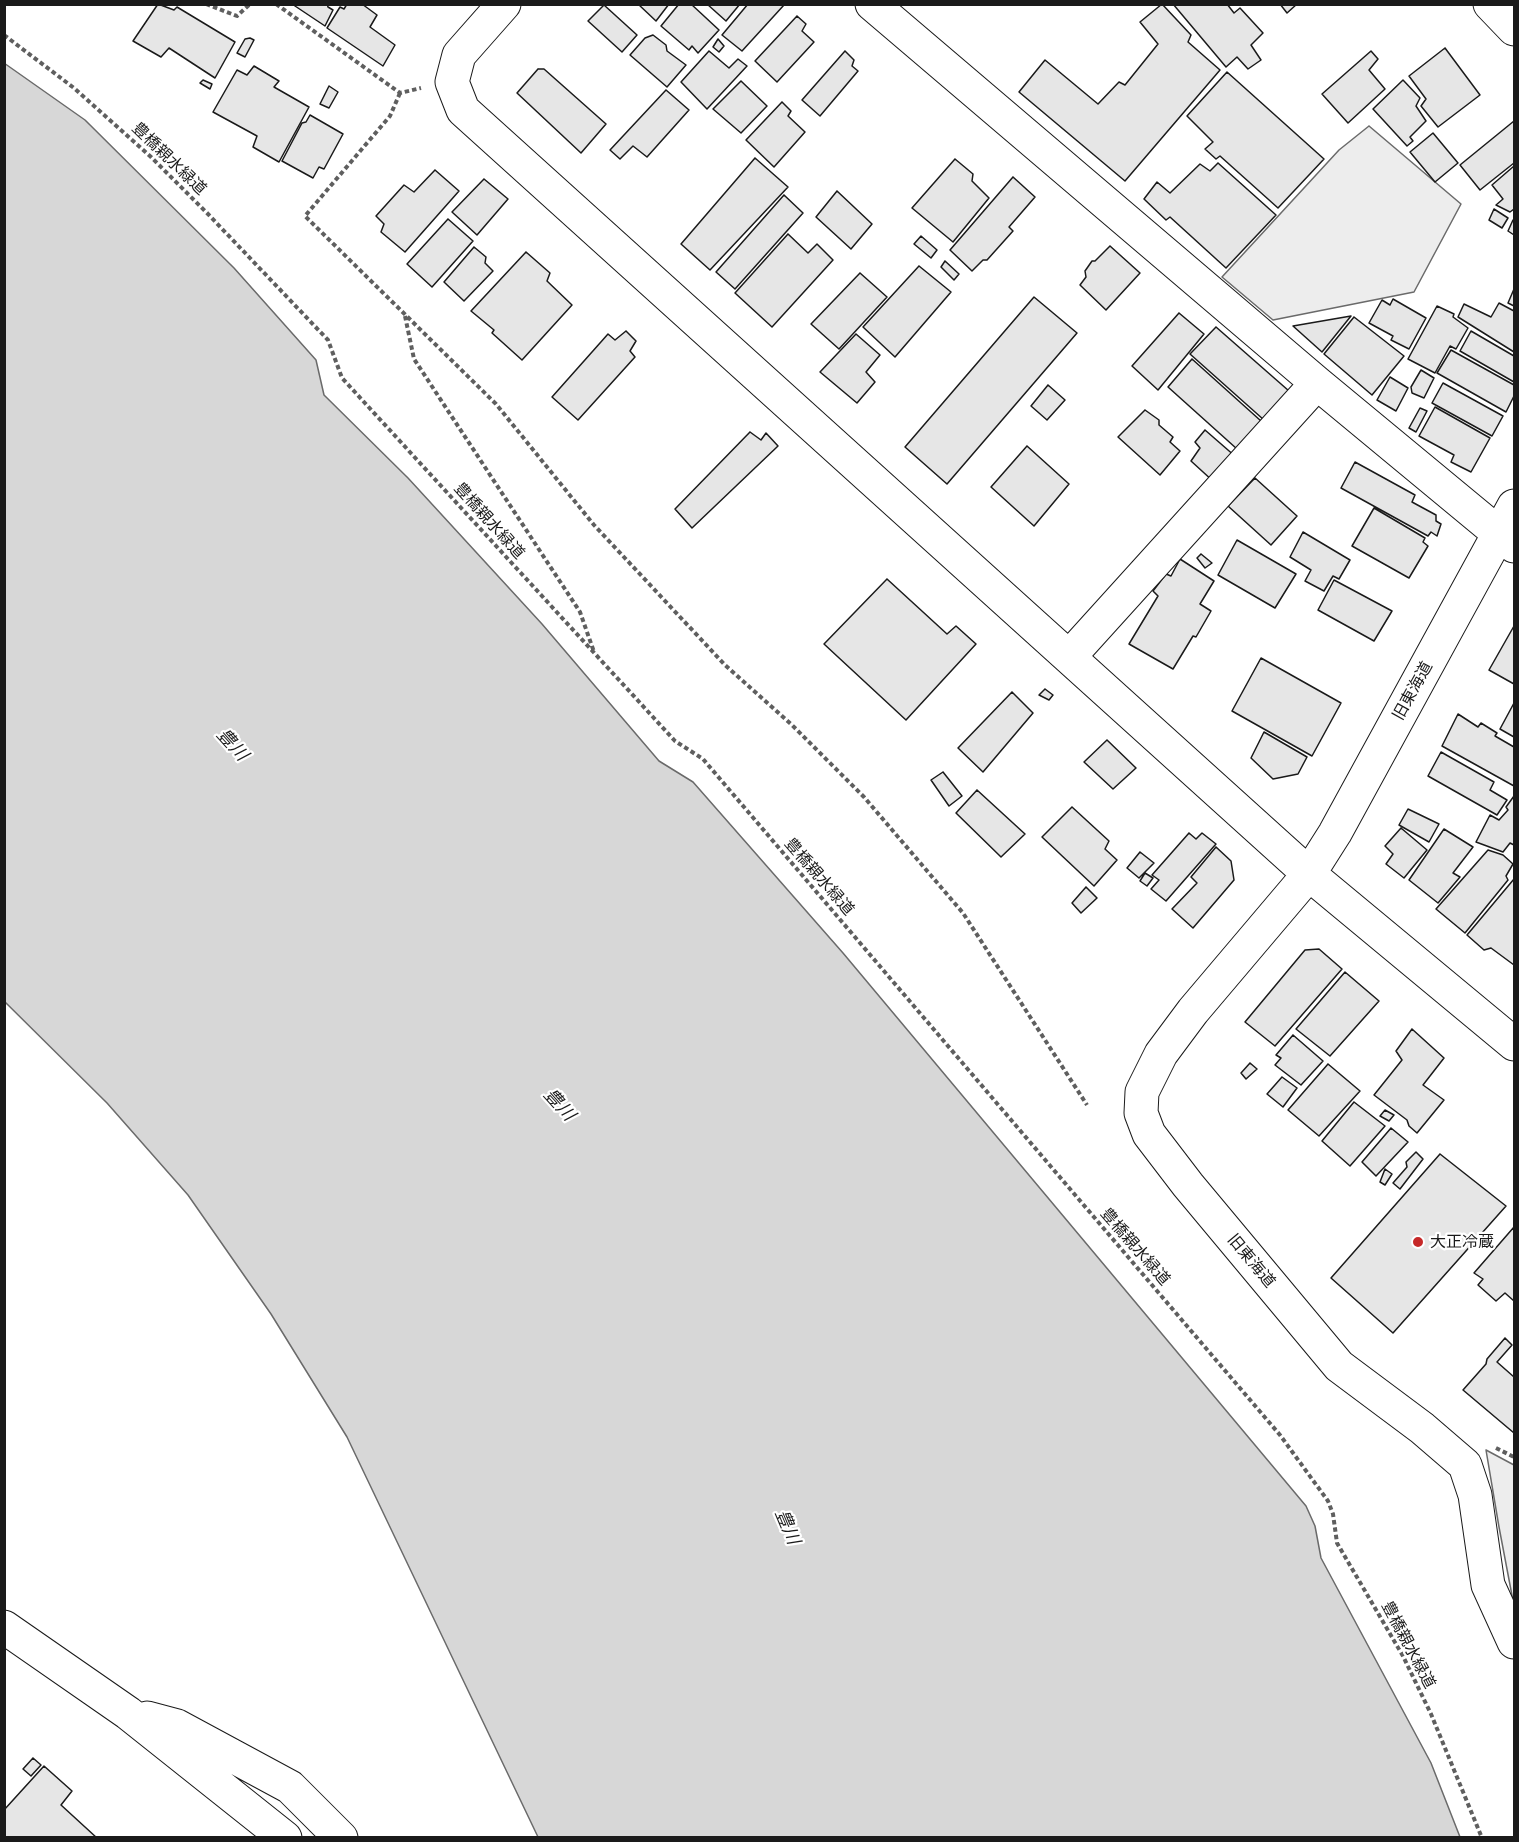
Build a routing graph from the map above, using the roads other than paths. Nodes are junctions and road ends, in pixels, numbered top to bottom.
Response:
1 (504, 4) edge
2 (872, 4) edge
3 (1490, 4) edge
4 (1515, 29) edge
5 (1317, 383) junction
6 (1509, 528) edge
7 (1069, 657) junction
8 (1310, 874) junction
9 (1515, 1044) edge
10 (4, 1627) edge
11 (1515, 1642) edge
12 (128, 1713) junction
13 (285, 1838) edge
14 (341, 1838) edge

1 - 7 street
2 - 5 street
3 - 4 street
5 - 6 street
5 - 7 street
6 - 8 street, 旧東海道
7 - 8 street
8 - 9 street
8 - 11 street, 旧東海道
10 - 12 street
12 - 13 street
12 - 14 street

